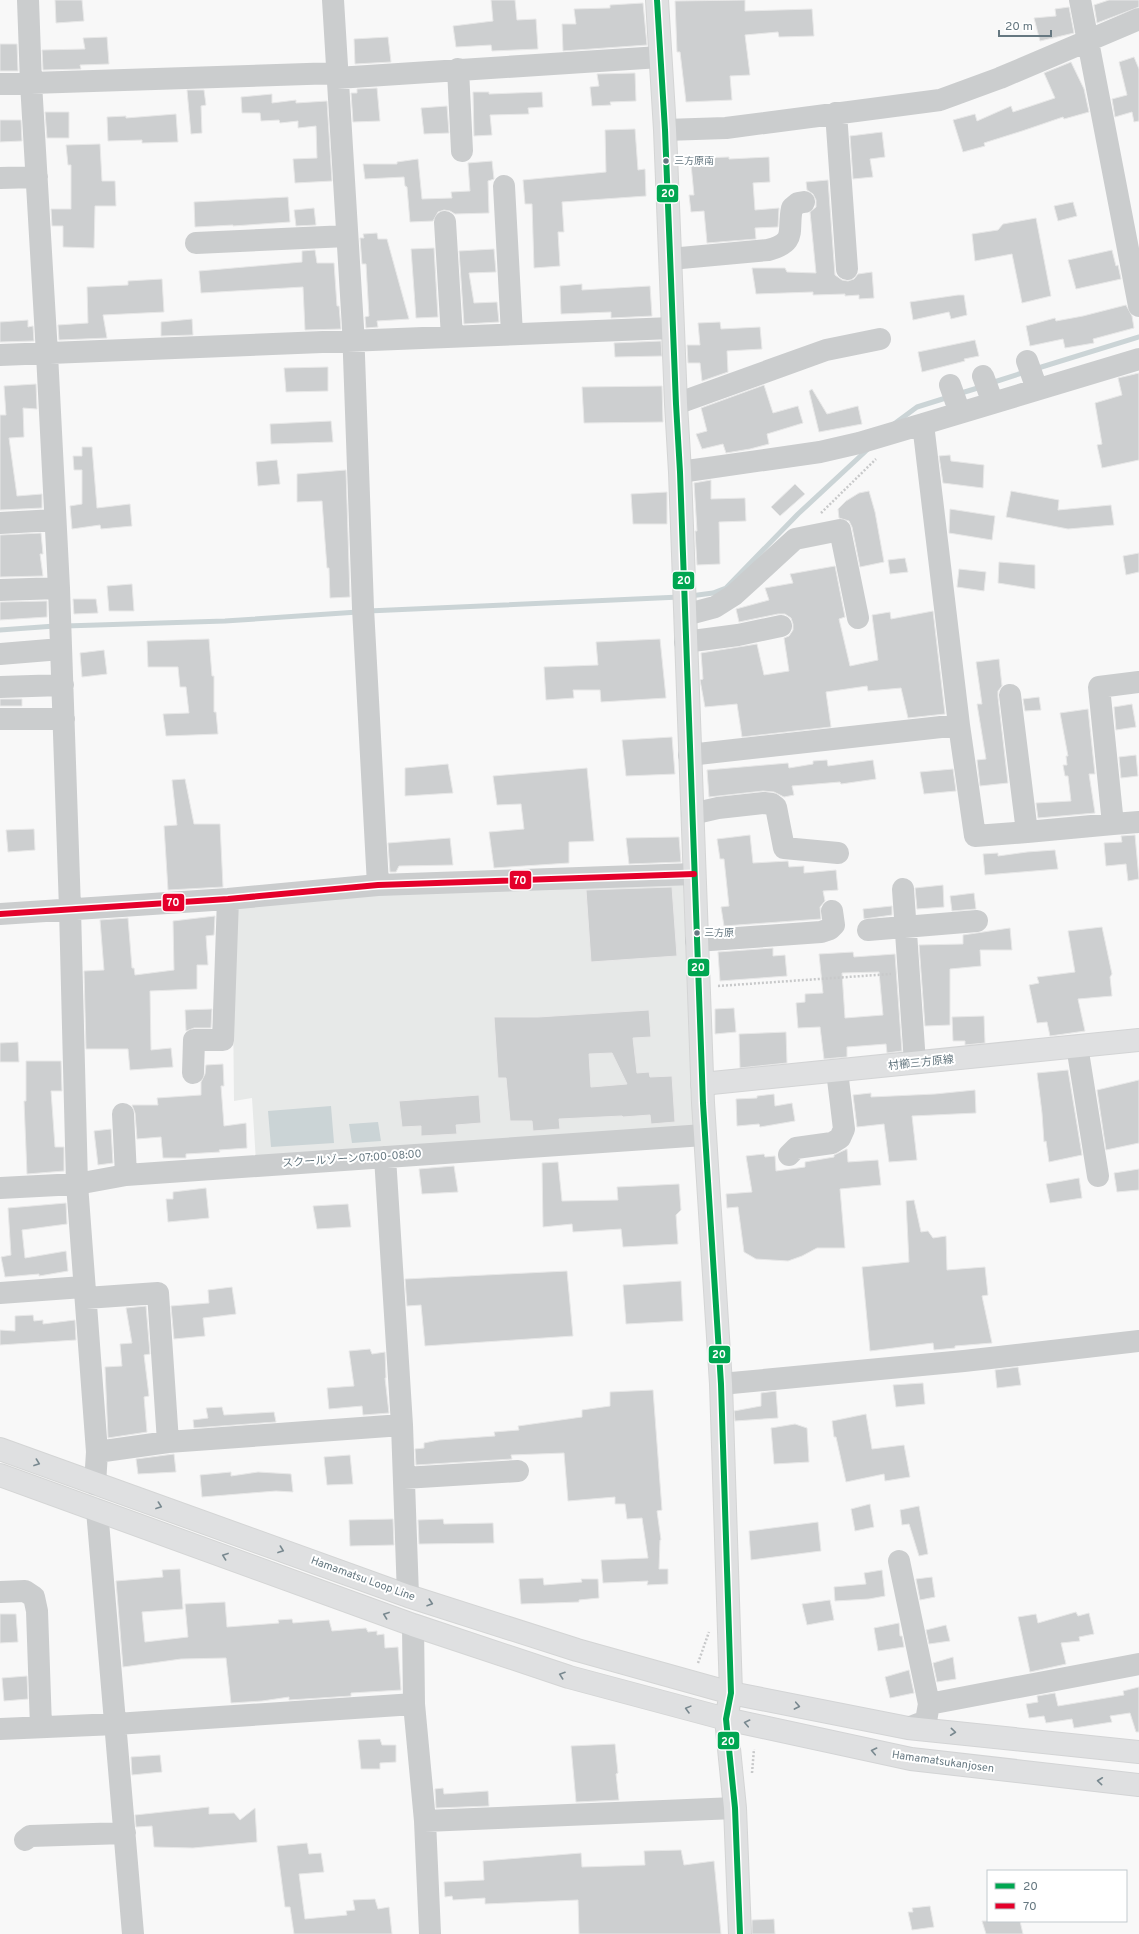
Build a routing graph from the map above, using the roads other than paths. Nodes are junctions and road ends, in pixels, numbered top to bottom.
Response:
1 (28, 0) edge
2 (333, 0) edge
3 (657, 0) edge
4 (1080, 0) edge
5 (1139, 19) edge
6 (1088, 41) junction
7 (660, 57) junction
8 (458, 69) junction
9 (337, 75) junction
10 (31, 83) junction
11 (0, 84) edge
12 (836, 113) junction
13 (665, 130) junction
14 (462, 151) dead end
15 (37, 177) junction
16 (0, 178) edge
17 (504, 186) dead end
18 (804, 202) dead end
19 (445, 222) dead end
20 (347, 236) junction
21 (196, 243) dead end
22 (670, 259) junction
23 (847, 269) dead end
24 (1139, 306) edge
25 (672, 328) junction
26 (512, 334) junction
27 (452, 336) junction
28 (880, 339) dead end
29 (353, 341) junction
30 (47, 354) junction
31 (0, 355) edge
32 (1139, 359) edge
33 (1027, 361) dead end
34 (983, 376) dead end
35 (950, 385) dead end
36 (1037, 389) junction
37 (993, 403) junction
38 (676, 404) junction
39 (960, 413) junction
40 (914, 427) junction
41 (680, 472) junction
42 (55, 520) junction
43 (0, 523) edge
44 (59, 588) junction
45 (0, 590) edge
46 (684, 610) junction
47 (858, 618) dead end
48 (781, 626) dead end
49 (60, 630) junction
50 (685, 642) junction
51 (0, 654) edge
52 (1139, 682) edge
53 (62, 685) junction
54 (0, 687) edge
55 (1010, 694) dead end
56 (0, 719) edge
57 (64, 719) junction
58 (959, 724) junction
59 (689, 755) junction
60 (692, 814) junction
61 (1139, 822) edge
62 (1113, 824) junction
63 (1027, 832) junction
64 (838, 852) dead end
65 (694, 874) junction
66 (378, 885) junction
67 (904, 889) dead end
68 (228, 899) junction
69 (70, 909) junction
70 (832, 911) dead end
71 (0, 914) edge
72 (977, 921) dead end
73 (907, 927) junction
74 (868, 930) dead end
75 (696, 941) junction
76 (1139, 1040) edge
77 (1077, 1046) junction
78 (915, 1064) junction
79 (837, 1071) junction
80 (193, 1073) dead end
81 (702, 1084) junction
82 (123, 1114) dead end
83 (704, 1135) junction
84 (790, 1156) dead end
85 (384, 1157) junction
86 (126, 1175) junction
87 (1098, 1176) dead end
88 (77, 1184) junction
89 (0, 1188) edge
90 (85, 1292) junction
91 (0, 1293) edge
92 (1139, 1341) edge
93 (721, 1384) junction
94 (402, 1425) junction
95 (168, 1442) junction
96 (0, 1449) edge
97 (97, 1452) junction
98 (518, 1471) dead end
99 (0, 1475) edge
100 (404, 1478) junction
101 (95, 1484) junction
102 (97, 1510) junction
103 (899, 1561) dead end
104 (0, 1592) edge
105 (408, 1596) junction
106 (413, 1625) junction
107 (1139, 1664) edge
108 (731, 1693) junction
109 (414, 1704) junction
110 (929, 1704) junction
111 (726, 1719) junction
112 (116, 1724) junction
113 (41, 1727) junction
114 (0, 1728) edge
115 (908, 1728) junction
116 (1139, 1752) edge
117 (1139, 1785) edge
118 (735, 1808) junction
119 (425, 1821) junction
120 (125, 1833) junction
121 (25, 1840) dead end
122 (133, 1934) edge
123 (430, 1934) edge
124 (740, 1934) edge

1 - 10 street
2 - 9 street
3 - 7 main road
4 - 6 street
5 - 6 street
6 - 12 street
6 - 24 street
7 - 8 street
7 - 13 main road
8 - 9 street
8 - 14 street
9 - 10 street
9 - 20 street
10 - 11 street
10 - 15 street
12 - 13 street
12 - 23 street
13 - 22 main road
15 - 16 street
15 - 30 street
17 - 26 street
18 - 22 street
19 - 27 street
20 - 21 street
20 - 29 street
22 - 25 main road
25 - 26 street
25 - 38 main road
26 - 27 street
27 - 29 street
28 - 38 street
29 - 30 street
29 - 66 street
30 - 31 street
30 - 42 street
32 - 36 street
33 - 36 street
34 - 37 street
35 - 39 street
36 - 37 street
37 - 39 street
38 - 41 main road
39 - 40 street
40 - 41 street
40 - 58 street
41 - 46 main road
42 - 43 street
42 - 44 street
44 - 45 street
44 - 49 street
46 - 47 street
46 - 50 main road
48 - 50 street
49 - 51 street
49 - 53 street
50 - 59 main road
52 - 62 street
53 - 54 street
53 - 57 street
55 - 63 street
56 - 57 street
57 - 69 street
58 - 59 street
58 - 63 street
59 - 60 main road
60 - 64 street
60 - 65 main road
61 - 62 street
62 - 63 street
65 - 66 street
65 - 75 main road
66 - 68 street
67 - 73 street
68 - 69 street
68 - 80 street
69 - 71 street
69 - 88 street
70 - 75 street
72 - 73 street
73 - 74 street
73 - 78 street
75 - 81 main road
76 - 77 main road, 村櫛三方原線
77 - 78 main road, 村櫛三方原線
77 - 87 street
78 - 79 main road, 村櫛三方原線
79 - 81 main road, 村櫛三方原線
79 - 84 street
81 - 83 main road
82 - 86 street
83 - 85 street, スクールゾーン07:00-08:00
83 - 93 main road
85 - 86 street, スクールゾーン07:00-08:00
85 - 94 street
86 - 88 street, スクールゾーン07:00-08:00
88 - 89 street, スクールゾーン07:00-08:00
88 - 90 street
90 - 91 street
90 - 95 street
90 - 97 street
92 - 93 street
93 - 108 main road
94 - 95 street
94 - 100 street
95 - 97 street
96 -> 101 main road, Hamamatsu Loop Line
97 - 101 street
98 - 100 street
99 - 102 main road
100 - 105 street
101 -> 105 main road, Hamamatsu Loop Line
106 -> 102 main road
102 - 112 street
103 - 110 street
104 - 113 street
105 -> 108 main road, Hamamatsu Loop Line
106 - 109 street
111 -> 106 main road
107 - 110 street
108 - 111 main road
108 -> 115 main road
109 - 112 street
109 - 119 street
110 - 115 street
117 -> 111 main road, Hamamatsukanjosen
111 - 118 main road
112 - 113 street
112 - 120 street
113 - 114 street
115 -> 116 main road
118 - 119 street
118 - 124 main road
119 - 123 street
120 - 121 street
120 - 122 street

